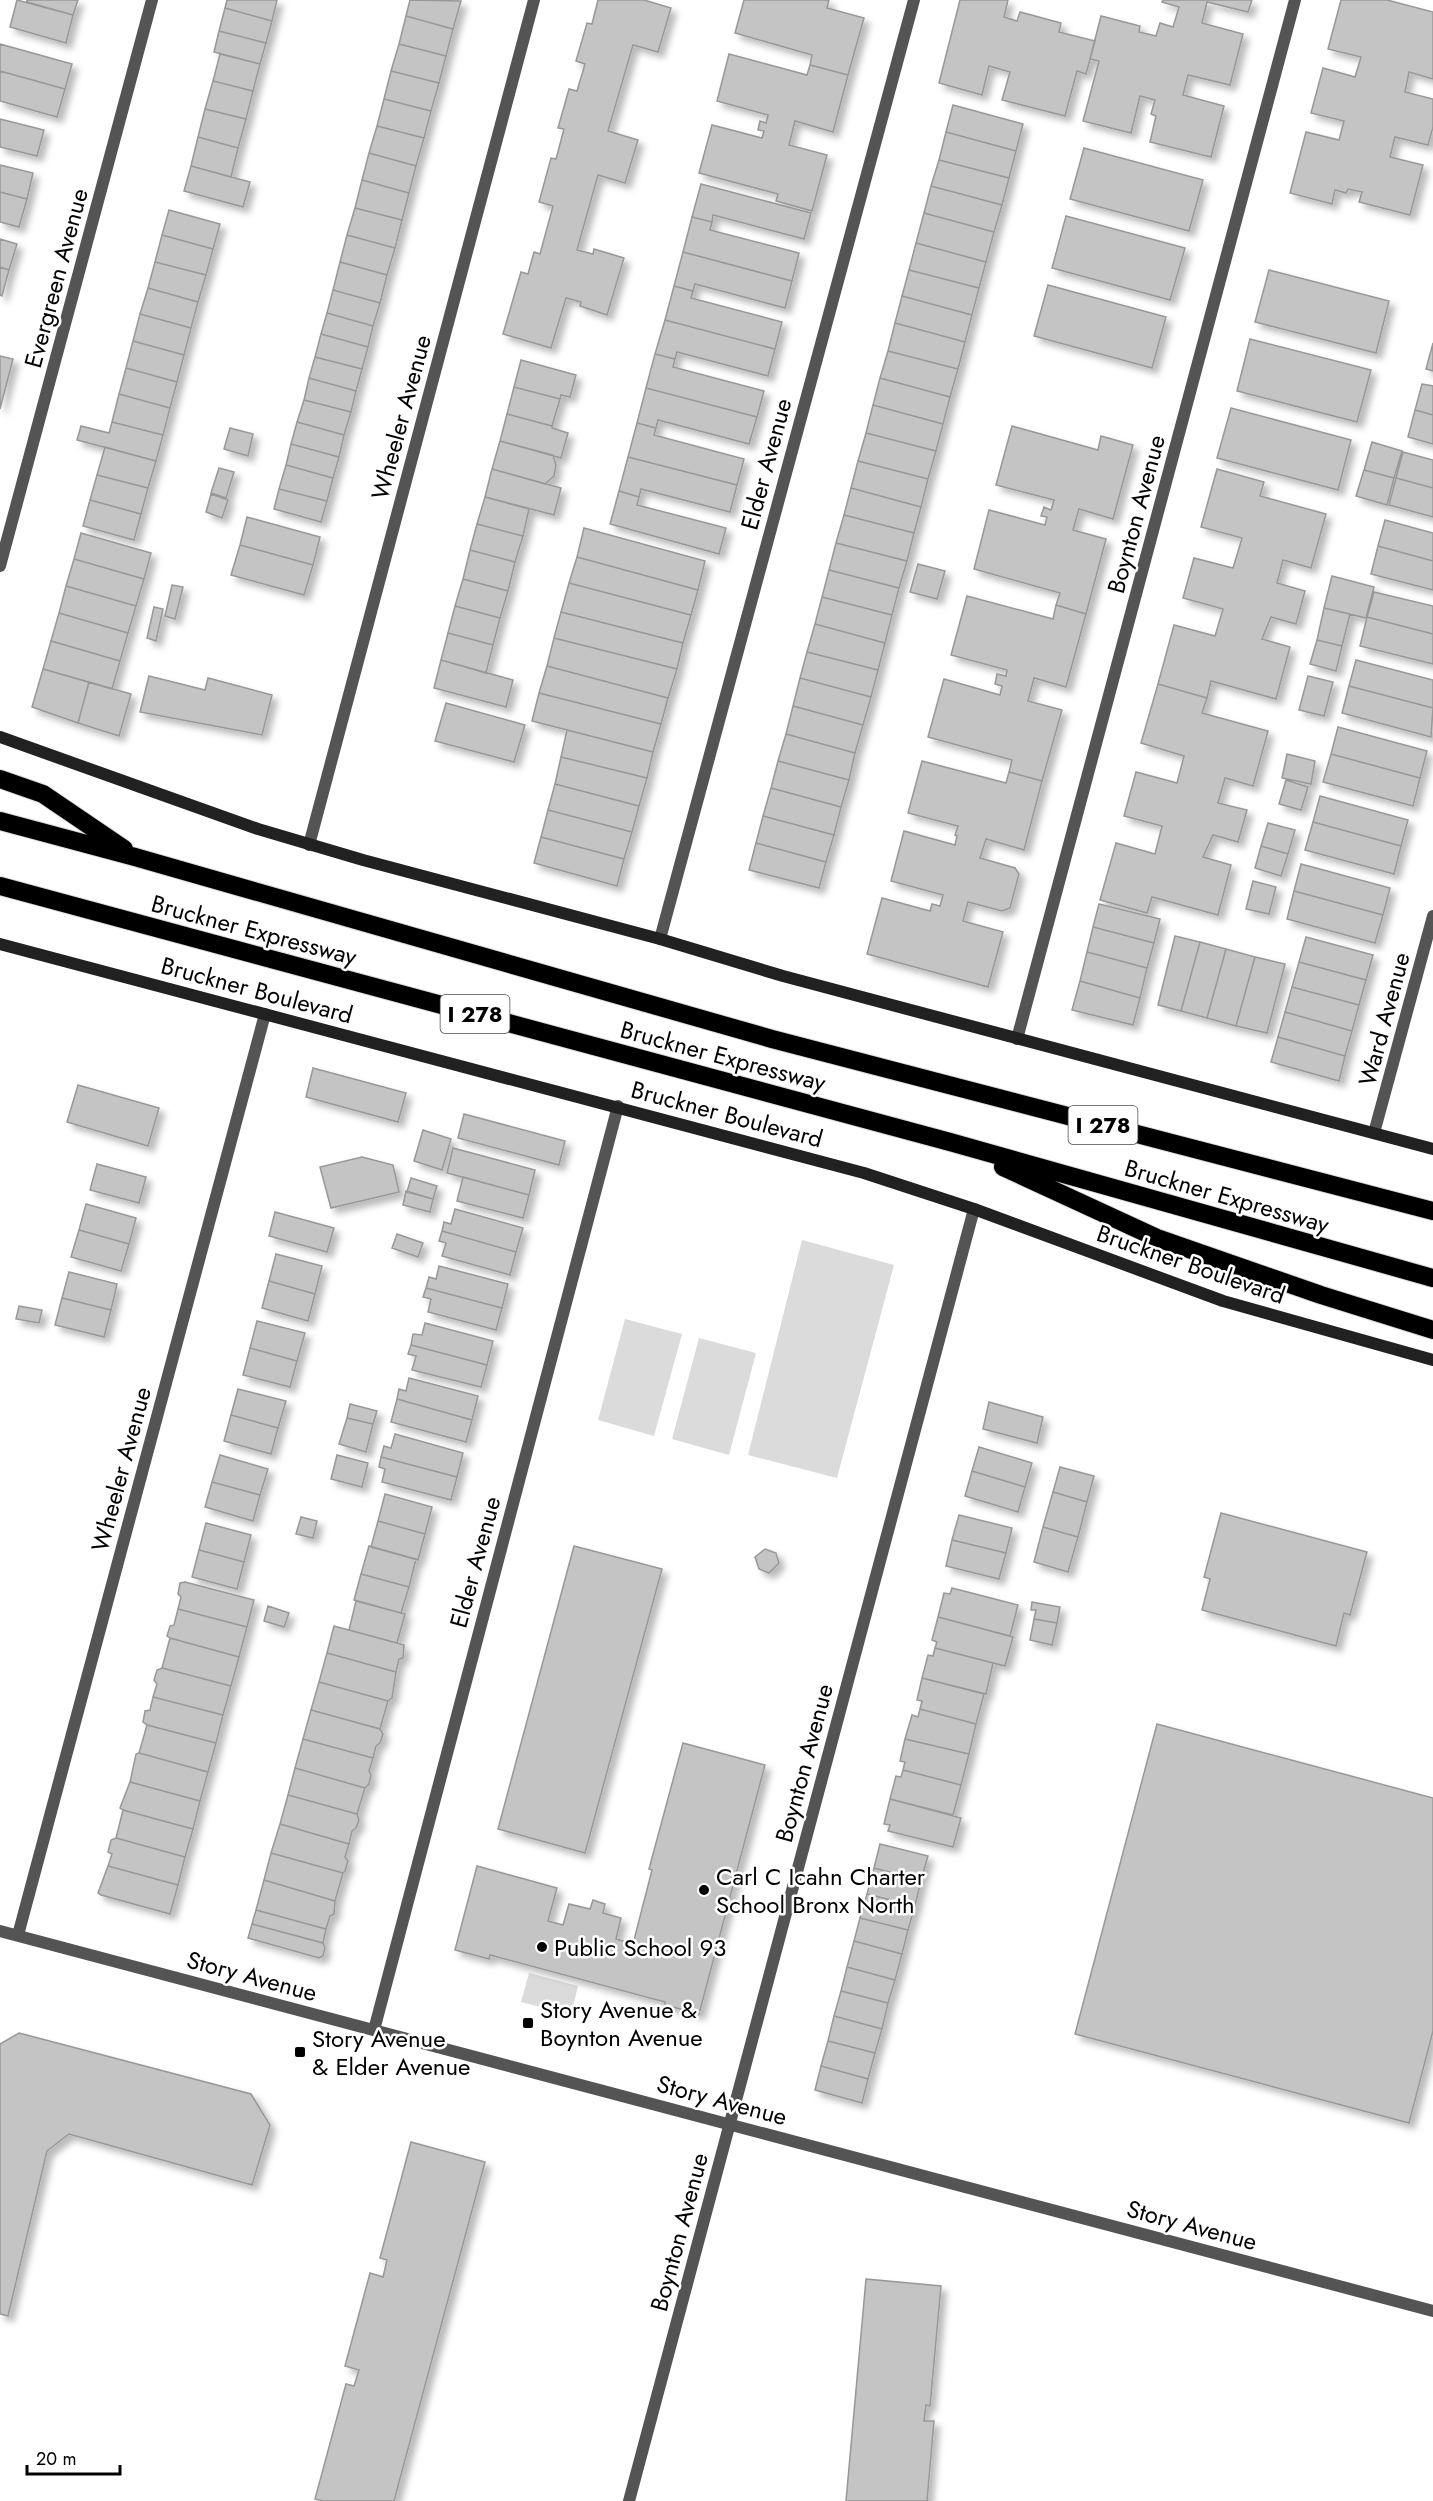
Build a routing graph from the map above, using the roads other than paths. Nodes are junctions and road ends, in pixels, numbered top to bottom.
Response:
1 (152, 0) edge
2 (534, 0) edge
3 (914, 0) edge
4 (1295, 0) edge
5 (0, 566) edge
6 (0, 738) edge
7 (0, 779) edge
8 (0, 821) edge
9 (309, 844) junction
10 (135, 857) junction
11 (0, 886) edge
12 (1433, 916) edge
13 (660, 939) junction
14 (0, 944) edge
15 (265, 1014) junction
16 (1017, 1039) junction
17 (618, 1106) junction
18 (1374, 1133) junction
19 (950, 1142) junction
20 (1433, 1149) edge
21 (974, 1209) junction
22 (1433, 1211) edge
23 (1433, 1278) edge
24 (1433, 1330) edge
25 (1433, 1360) edge
26 (0, 1931) edge
27 (18, 1935) junction
28 (374, 2030) junction
29 (730, 2124) junction
30 (1433, 2311) edge
31 (629, 2501) edge

1 - 5 street, Evergreen Avenue
2 - 9 street, Wheeler Avenue
3 - 13 street, Elder Avenue
4 - 16 street, Boynton Avenue
6 - 9 main road
7 - 10 highway
8 - 10 highway, Bruckner Expressway / I 278
9 - 13 main road
10 - 22 highway, Bruckner Expressway / I 278
11 - 19 highway, Bruckner Expressway / I 278
12 - 18 street, Ward Avenue
13 - 16 main road
14 - 15 main road, Bruckner Boulevard
15 - 17 main road, Bruckner Boulevard
15 - 27 street, Wheeler Avenue
16 - 18 main road
17 - 21 main road, Bruckner Boulevard
17 - 28 street, Elder Avenue
18 - 20 main road
19 - 23 highway, Bruckner Expressway / I 278
19 - 24 highway
21 - 25 main road, Bruckner Boulevard
21 - 29 street, Boynton Avenue
26 - 27 street, Story Avenue
27 - 28 street, Story Avenue
28 - 29 street, Story Avenue
29 - 30 street, Story Avenue
29 - 31 street, Boynton Avenue

